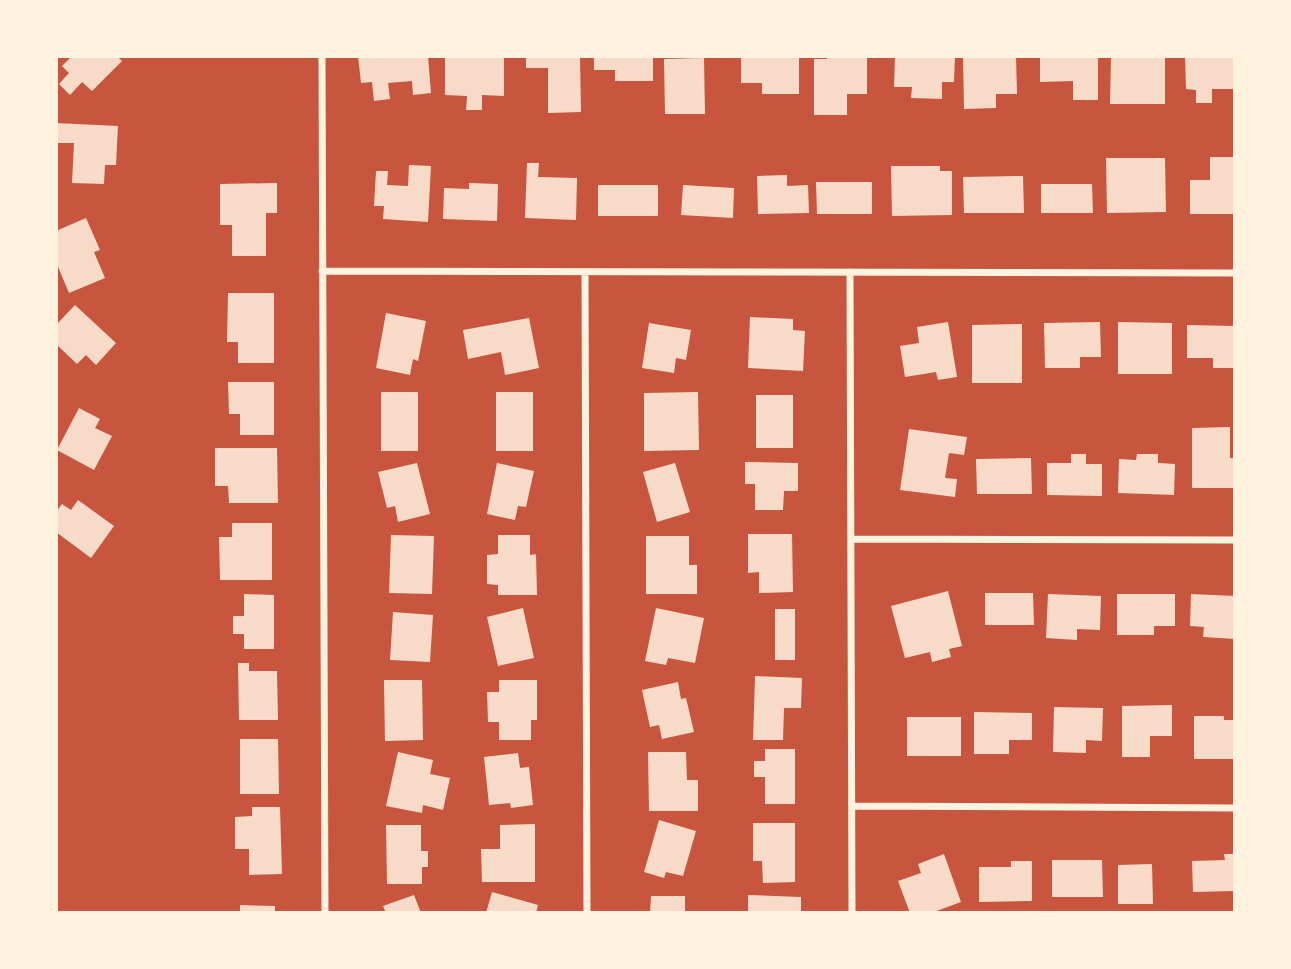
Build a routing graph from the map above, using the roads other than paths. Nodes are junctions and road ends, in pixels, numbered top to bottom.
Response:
1 (322, 56) edge
2 (322, 271) junction
3 (585, 272) junction
4 (850, 272) junction
5 (1235, 273) edge
6 (852, 539) junction
7 (1235, 540) edge
8 (853, 806) junction
9 (1235, 807) edge
10 (325, 913) edge
11 (587, 913) edge
12 (852, 913) edge

1 - 2 street
2 - 3 street
2 - 10 street
3 - 4 street
3 - 11 street
4 - 5 street
4 - 6 street
6 - 7 street
6 - 8 street
8 - 9 street
8 - 12 street

